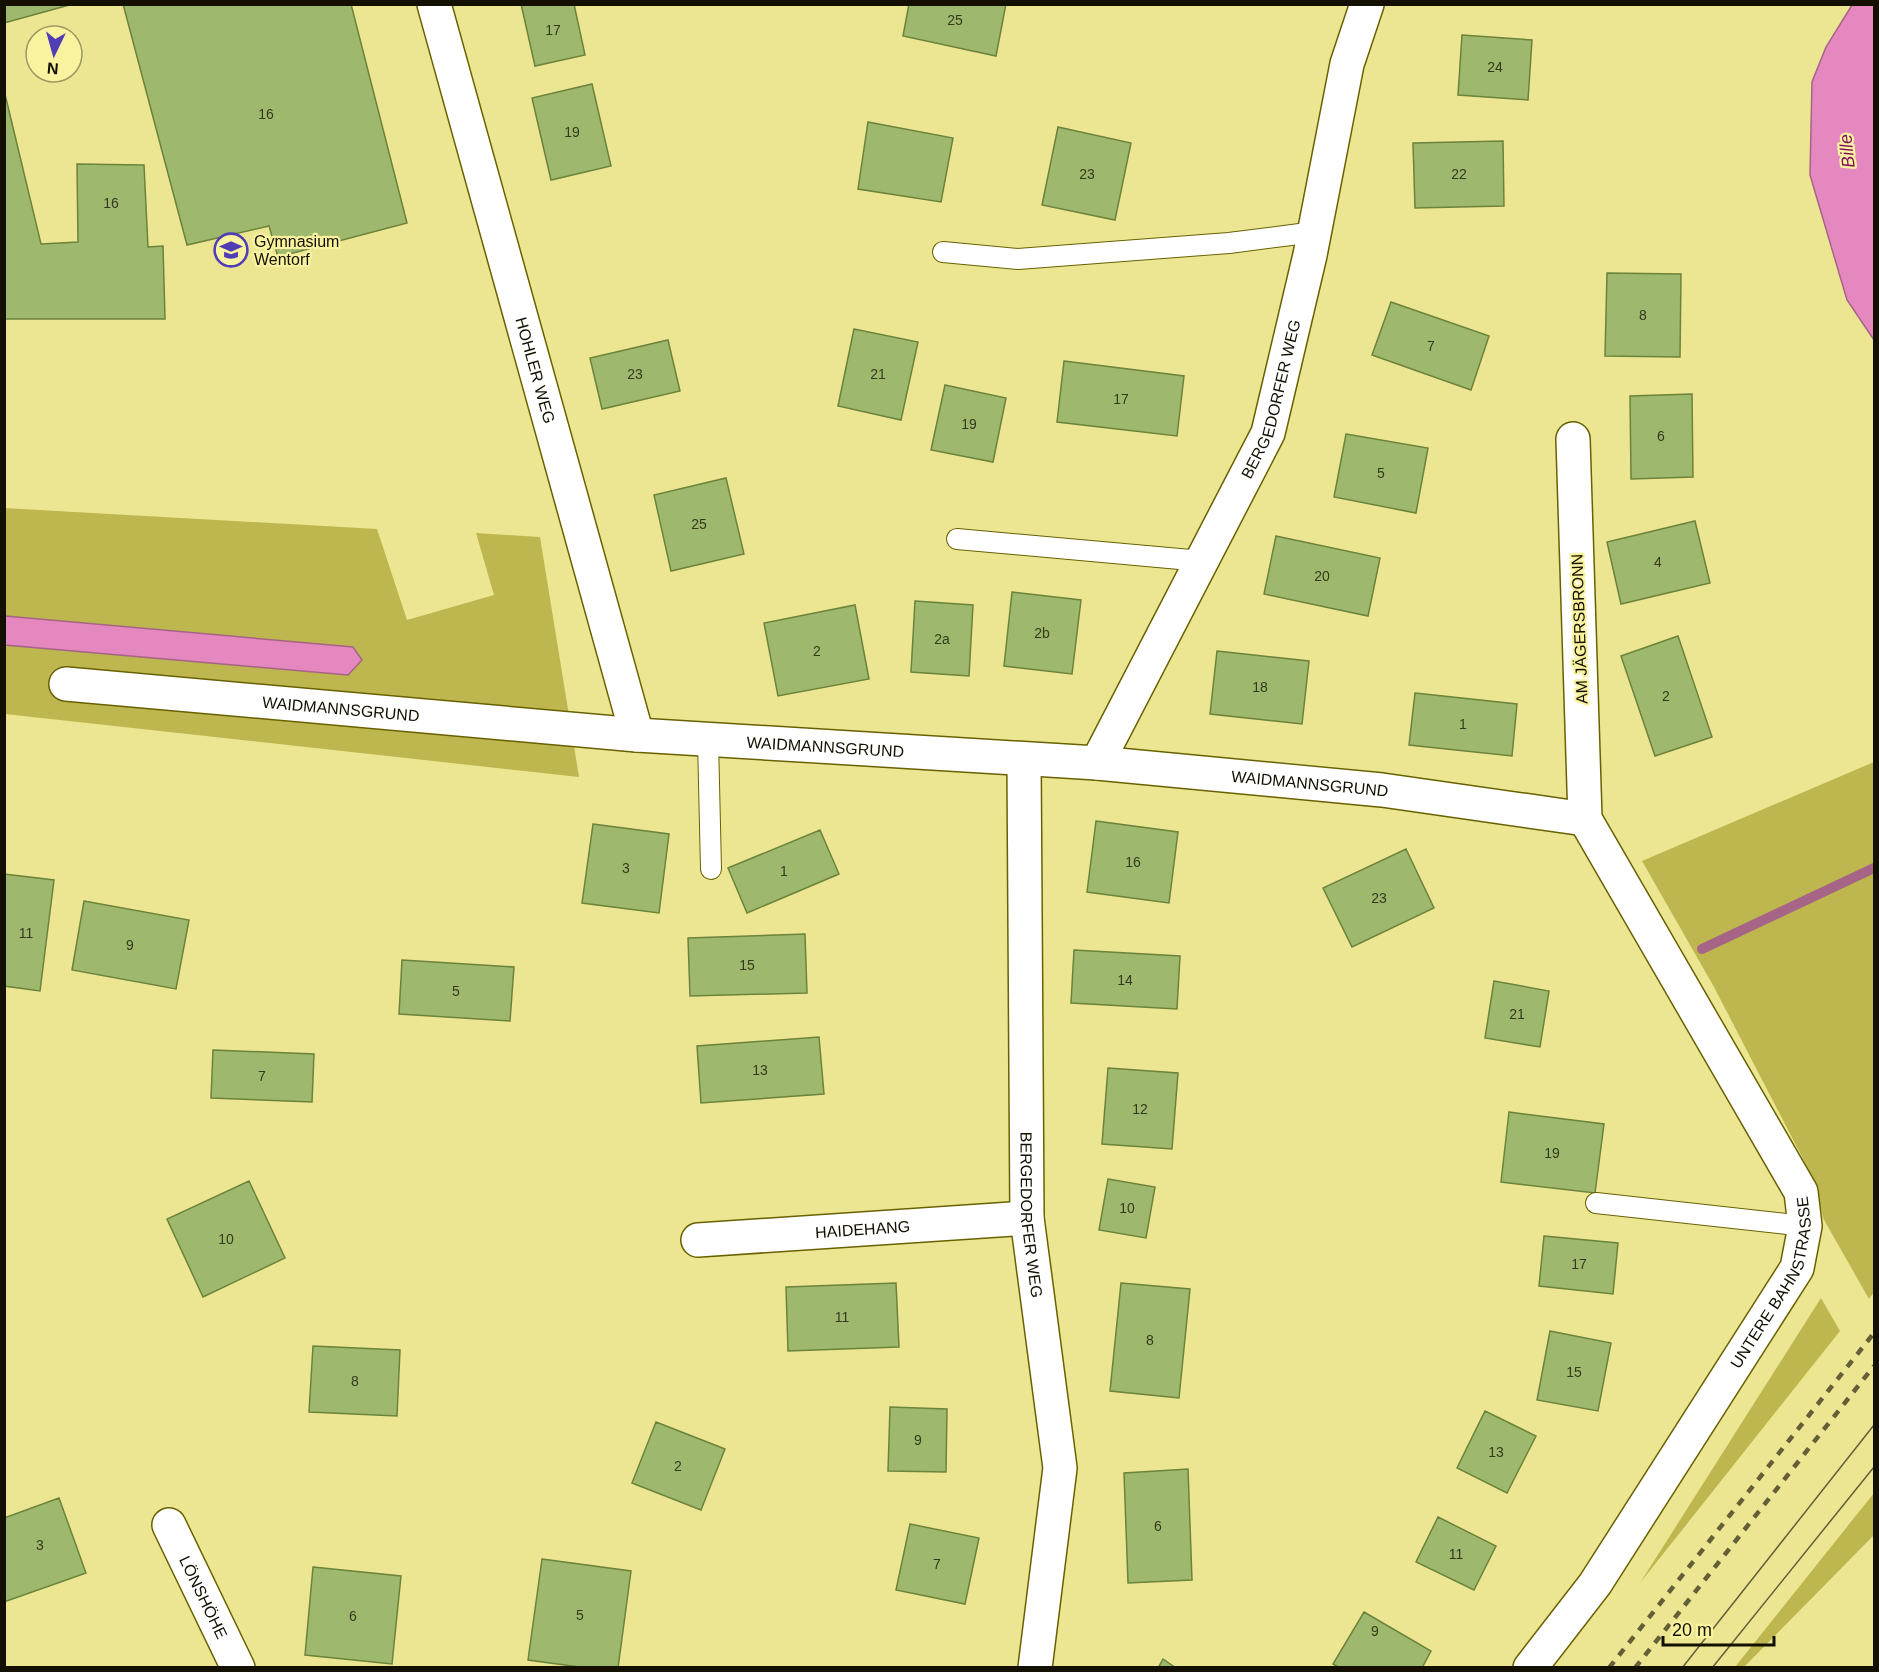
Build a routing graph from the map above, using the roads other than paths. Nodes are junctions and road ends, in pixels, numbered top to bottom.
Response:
1 (434, 4) edge
2 (1367, 4) edge
3 (1315, 232) junction
4 (943, 252) dead end
5 (1573, 439) dead end
6 (957, 539) dead end
7 (1202, 561) junction
8 (66, 684) dead end
9 (637, 735) junction
10 (708, 740) junction
11 (1023, 759) junction
12 (1097, 763) junction
13 (1585, 819) junction
14 (711, 869) dead end
15 (1596, 1203) dead end
16 (1027, 1218) junction
17 (1805, 1226) junction
18 (698, 1239) dead end
19 (169, 1525) dead end
20 (238, 1668) edge
21 (1035, 1668) edge
22 (1530, 1668) edge

1 - 9 street, HOHLER WEG
2 - 3 street, BERGEDORFER WEG
3 - 4 lane
3 - 7 street, BERGEDORFER WEG
5 - 13 street, AM JÄGERSBRONN
6 - 7 lane
7 - 12 street, BERGEDORFER WEG
8 - 9 street, WAIDMANNSGRUND
9 - 10 street, WAIDMANNSGRUND
10 - 11 street, WAIDMANNSGRUND
10 - 14 lane
11 - 12 street, WAIDMANNSGRUND
11 - 16 street, BERGEDORFER WEG
12 - 13 street, WAIDMANNSGRUND
13 - 17 street, UNTERE BAHNSTRASSE
15 - 17 lane
16 - 18 street, HAIDEHANG
16 - 21 street, BERGEDORFER WEG
17 - 22 street, UNTERE BAHNSTRASSE
19 - 20 street, LÖNSHÖHE

